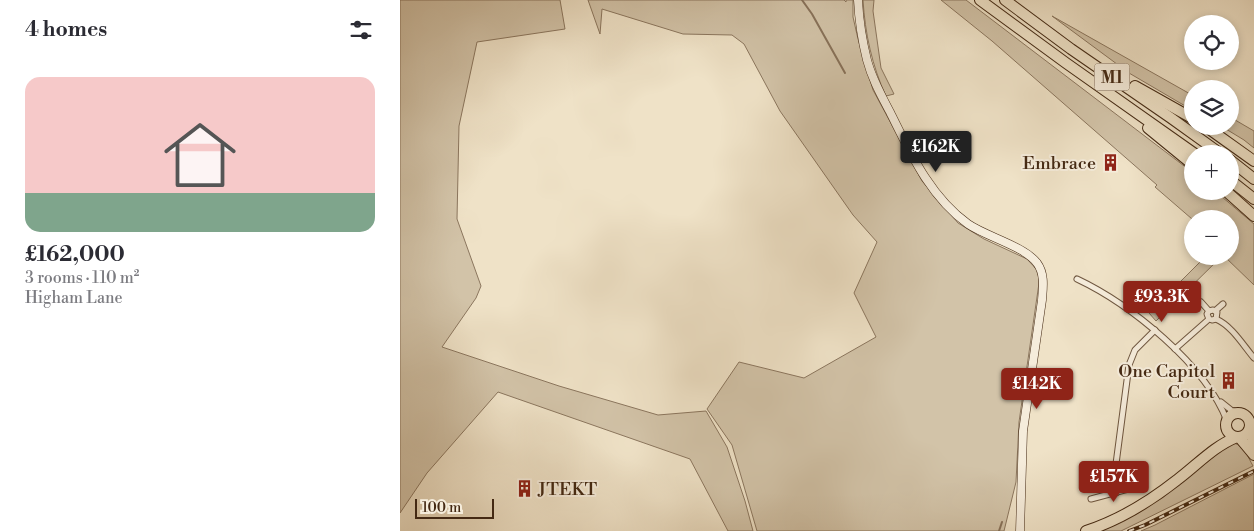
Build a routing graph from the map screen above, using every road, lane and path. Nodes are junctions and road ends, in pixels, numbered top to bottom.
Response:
1 (858, 0) edge
2 (980, 0) edge
3 (1004, 0) edge
4 (1071, 49) junction
5 (1066, 63) junction
6 (1184, 113) edge
7 (1218, 135) edge
8 (1208, 145) edge
9 (1184, 146) edge
10 (1184, 158) edge
11 (1254, 161) edge
12 (1239, 167) edge
13 (1254, 179) edge
14 (1239, 187) edge
15 (1254, 199) edge
16 (1236, 200) edge
17 (1254, 216) edge
18 (1077, 279) dead end
19 (1201, 302) dead end
20 (1223, 304) dead end
21 (1212, 311) junction
22 (1208, 319) junction
23 (1216, 319) junction
24 (1154, 330) junction
25 (1175, 349) junction
26 (1254, 358) edge
27 (1218, 401) junction
28 (1242, 414) junction
29 (1227, 425) junction
30 (1248, 430) junction
31 (1238, 437) junction
32 (1222, 443) junction
33 (1253, 450) edge
34 (1132, 488) dead end
35 (1116, 493) junction
36 (1091, 499) dead end
37 (1021, 521) junction
38 (1020, 531) edge
39 (1026, 531) edge
40 (1086, 531) edge

1 - 37 street
2 - 5 highway, M1
3 - 4 highway, M1
4 - 6 highway, M1
4 - 8 highway, M1
5 - 9 highway, M1
5 - 10 highway, M1
7 - 11 highway
12 - 13 highway
14 - 15 highway
16 - 17 highway
18 - 24 street
19 - 21 street
20 - 21 street
21 - 22 street
21 - 23 street
22 - 23 street
22 - 25 street
23 - 26 street
24 - 25 street
24 - 35 street
25 - 27 street
27 - 28 street
27 - 29 street
28 - 29 highway
28 - 30 highway
29 - 31 highway
29 - 32 highway
30 - 31 highway
30 - 33 highway
31 - 32 highway
31 - 33 highway
32 - 40 highway
34 - 35 street
35 - 36 street
37 - 38 street
37 - 39 street

